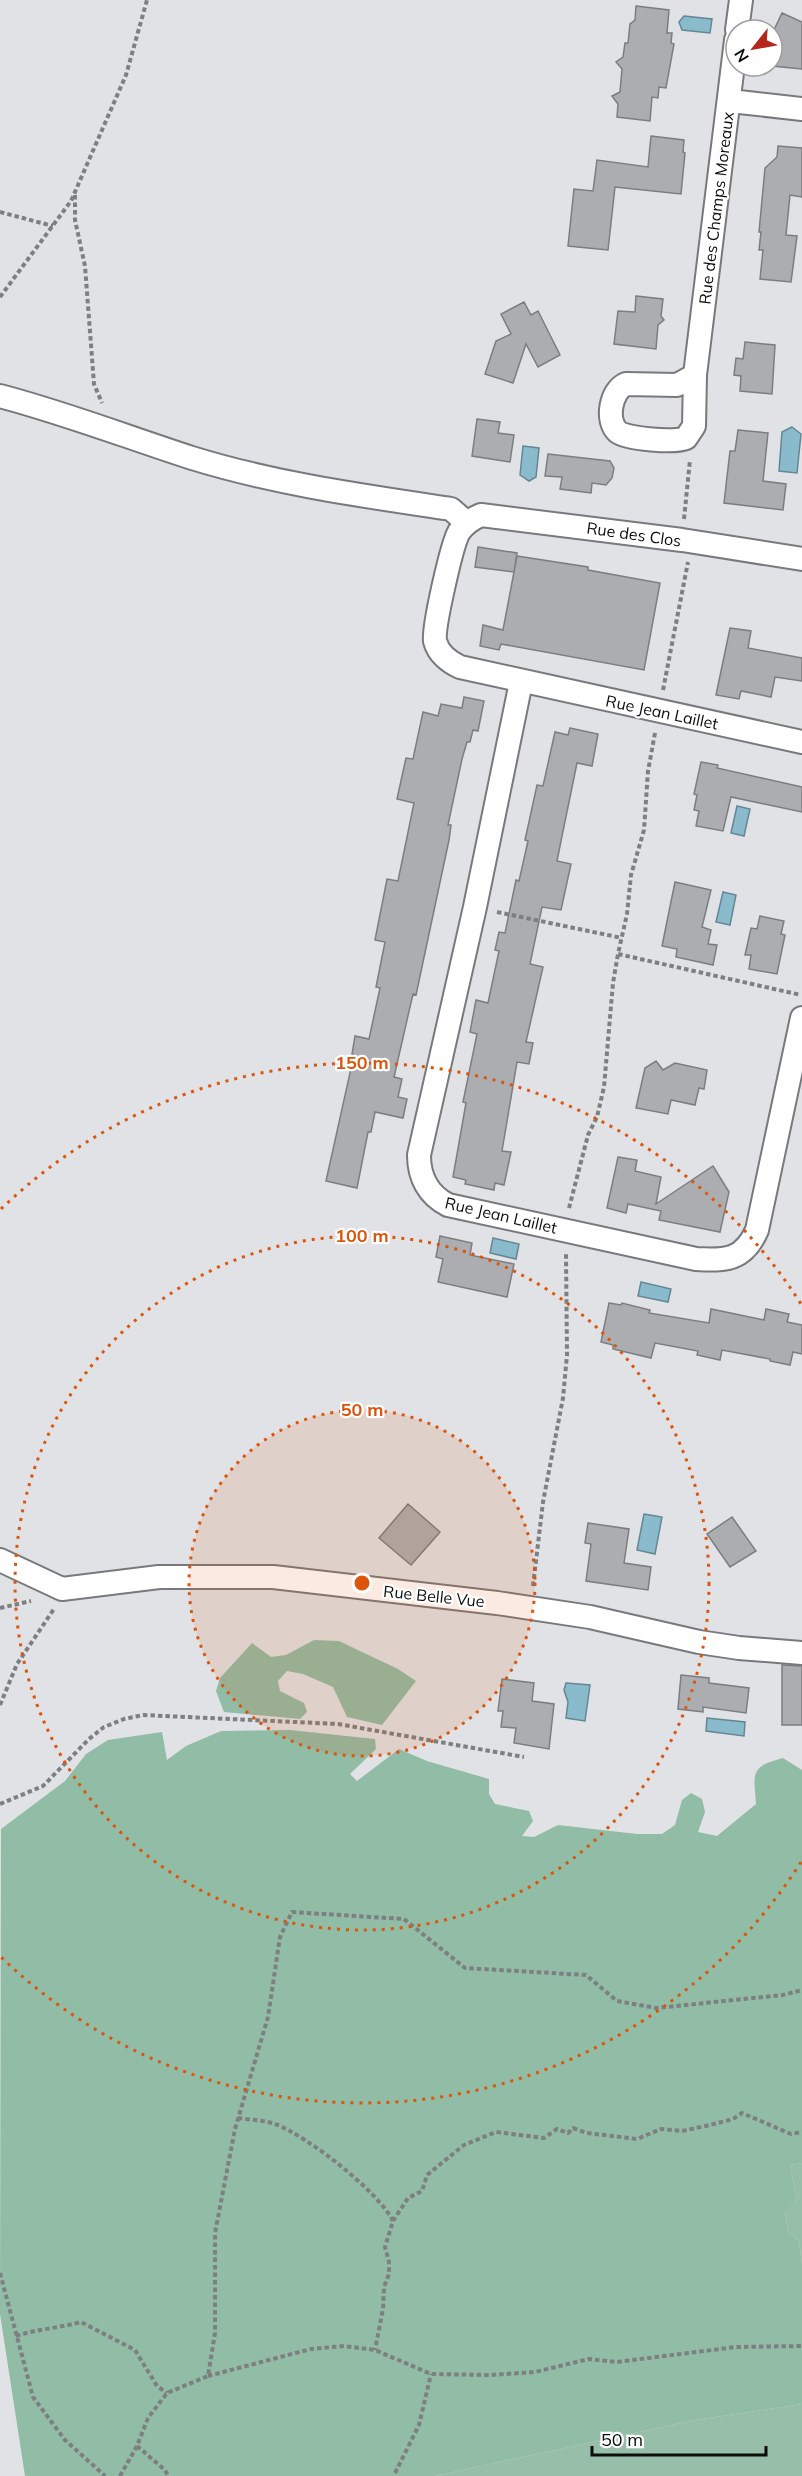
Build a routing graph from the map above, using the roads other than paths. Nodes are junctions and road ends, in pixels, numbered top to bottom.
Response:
1 (741, 0) edge
2 (739, 18) edge
3 (732, 78) edge
4 (730, 100) junction
5 (802, 109) edge
6 (695, 375) junction
7 (0, 396) edge
8 (466, 523) junction
9 (802, 559) edge
10 (521, 682) junction
11 (802, 742) edge
12 (802, 1018) edge
13 (0, 1560) edge
14 (802, 1653) edge

1 - 2 street
3 - 4 street, Rue des Champs Moreaux
4 - 5 street
4 - 6 street, Rue des Champs Moreaux
6 - 6 street, Rue des Champs Moreaux
7 - 8 street
8 - 9 street, Rue des Clos
8 - 10 street, Rue Jean Laillet
10 - 11 street, Rue Jean Laillet
10 - 12 street, Rue Jean Laillet
13 - 14 street, Rue Belle Vue

